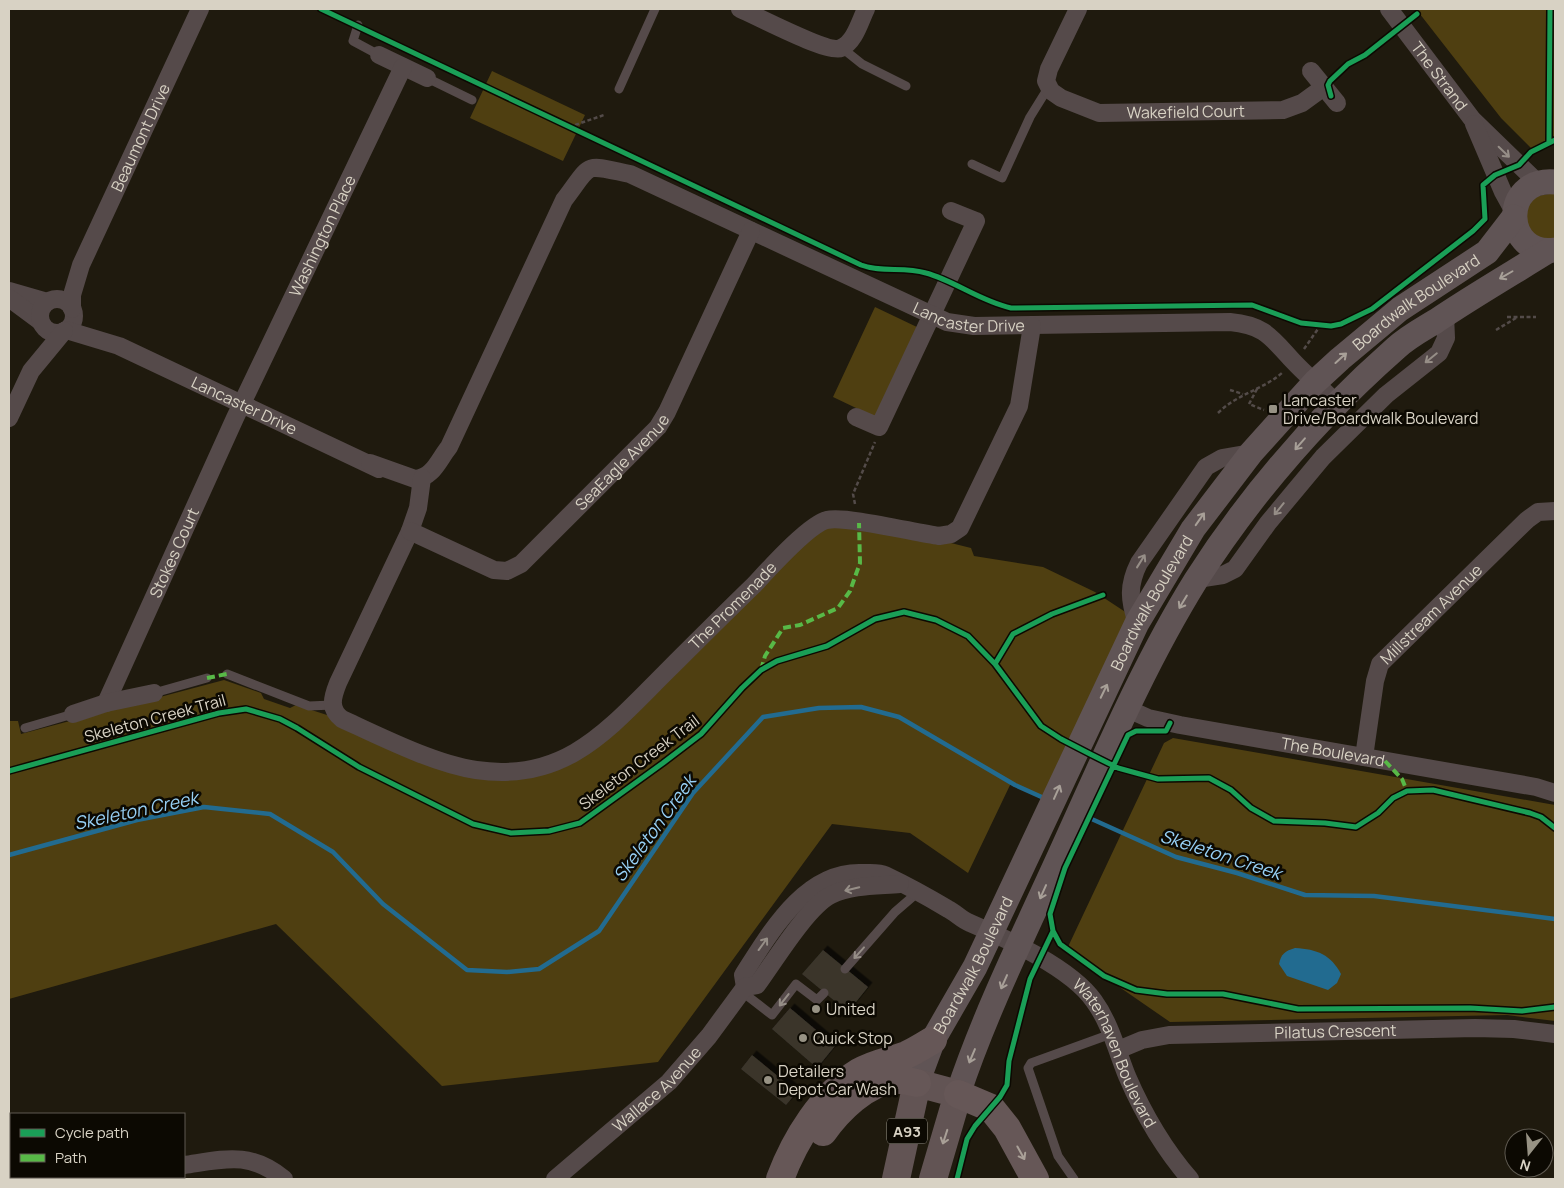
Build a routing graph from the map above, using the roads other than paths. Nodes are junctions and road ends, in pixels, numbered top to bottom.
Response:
1 (200, 9) edge
2 (654, 9) edge
3 (740, 9) edge
4 (866, 9) edge
5 (1078, 9) edge
6 (1389, 9) edge
7 (358, 25) dead end
8 (842, 48) junction
9 (379, 55) joint
10 (403, 67) junction
11 (1311, 71) dead end
12 (427, 78) joint
13 (906, 86) dead end
14 (1324, 87) junction
15 (1048, 88) junction
16 (619, 89) road end
17 (472, 100) dead end
18 (1337, 103) dead end
19 (1472, 119) junction
20 (972, 164) dead end
21 (1549, 180) edge
22 (951, 210) dead end
23 (1514, 215) junction
24 (752, 231) junction
25 (1553, 251) edge
26 (81, 265) junction
27 (9, 291) edge
28 (9, 298) edge
29 (48, 301) junction
30 (73, 311) junction
31 (1445, 315) junction
32 (932, 316) junction
33 (41, 322) junction
34 (1032, 326) junction
35 (65, 331) junction
36 (119, 346) junction
37 (31, 371) junction
38 (1315, 382) junction
39 (242, 404) junction
40 (1337, 404) junction
41 (856, 417) dead end
42 (9, 418) edge
43 (422, 484) junction
44 (1555, 511) edge
45 (410, 531) junction
46 (1197, 579) junction
47 (227, 674) dead end
48 (207, 678) dead end
49 (154, 692) joint
50 (106, 703) junction
51 (332, 705) junction
52 (1128, 709) junction
53 (73, 714) joint
54 (25, 728) dead end
55 (1364, 757) junction
56 (1550, 789) edge
57 (917, 893) junction
58 (991, 932) junction
59 (1020, 946) junction
60 (846, 969) dead end
61 (743, 989) junction
62 (824, 993) dead end
63 (1111, 1034) junction
64 (1555, 1034) edge
65 (933, 1040) junction
66 (1118, 1050) junction
67 (917, 1083) junction
68 (958, 1094) junction
69 (185, 1164) edge
70 (284, 1179) edge
71 (555, 1179) edge
72 (780, 1179) edge
73 (788, 1179) edge
74 (896, 1179) edge
75 (932, 1179) edge
76 (1035, 1179) edge
77 (1074, 1179) edge
78 (1190, 1179) edge

1 - 26 street, Beaumont Drive
2 - 16 lane
3 - 8 street
4 - 8 street
5 - 15 street
6 - 19 street, The Strand
7 - 9 lane
8 - 13 lane
9 - 10 street
10 - 12 street
10 - 39 street, Washington Place
11 - 14 street
12 - 17 lane
14 - 15 street, Wakefield Court
14 - 18 street
15 - 20 lane
19 -> 21 street, The Strand
19 - 23 street, The Strand
21 - 23 main road, Boardwalk Boulevard
22 - 32 street
23 - 25 main road
38 -> 23 main road, Boardwalk Boulevard
24 - 32 street, Lancaster Drive
24 - 43 street, Lancaster Drive
24 - 45 street, SeaEagle Avenue
25 -> 31 main road, Boardwalk Boulevard
26 - 29 street
26 - 30 street
27 - 29 street
28 - 33 street
29 - 30 street
29 - 33 street
30 - 35 street
30 - 36 street, Lancaster Drive
31 - 40 main road, Boardwalk Boulevard
31 -> 46 street
32 - 34 street, Lancaster Drive
32 - 41 street
33 - 35 street
33 - 37 street
34 - 38 street, Lancaster Drive
34 - 51 street, The Promenade
35 - 36 street, Lancaster Drive
35 - 37 street
36 - 39 street, Lancaster Drive
37 - 42 street
38 - 40 street, Lancaster Drive
58 -> 38 main road, Boardwalk Boulevard
39 - 43 street, Lancaster Drive
39 - 50 street, Stokes Court
40 -> 46 main road, Boardwalk Boulevard
43 - 45 street
44 - 55 street, Millstream Avenue
45 - 51 street
46 -> 52 main road, Boardwalk Boulevard
47 - 51 lane
48 - 49 lane
49 - 50 street
50 - 53 street
52 - 55 street, The Boulevard
52 -> 59 main road, Boardwalk Boulevard
53 - 54 lane
55 - 56 street, The Boulevard
57 - 58 street, Wallace Avenue
57 -> 60 lane
57 - 61 street, Wallace Avenue
58 - 59 street, Wallace Avenue
58 - 65 main road, Boardwalk Boulevard
59 - 63 street, Waterhaven Boulevard
59 -> 68 main road, Boardwalk Boulevard
62 -> 61 lane
61 - 71 street, Wallace Avenue
63 - 66 street, Waterhaven Boulevard
63 - 77 lane
64 - 66 street, Pilatus Crescent
65 - 67 main road, Boardwalk Boulevard
65 - 72 highway
66 - 78 street, Waterhaven Boulevard
67 - 68 highway
67 - 73 highway
67 - 74 highway, A93
68 -> 75 highway, A93
68 -> 76 highway
69 - 70 street

